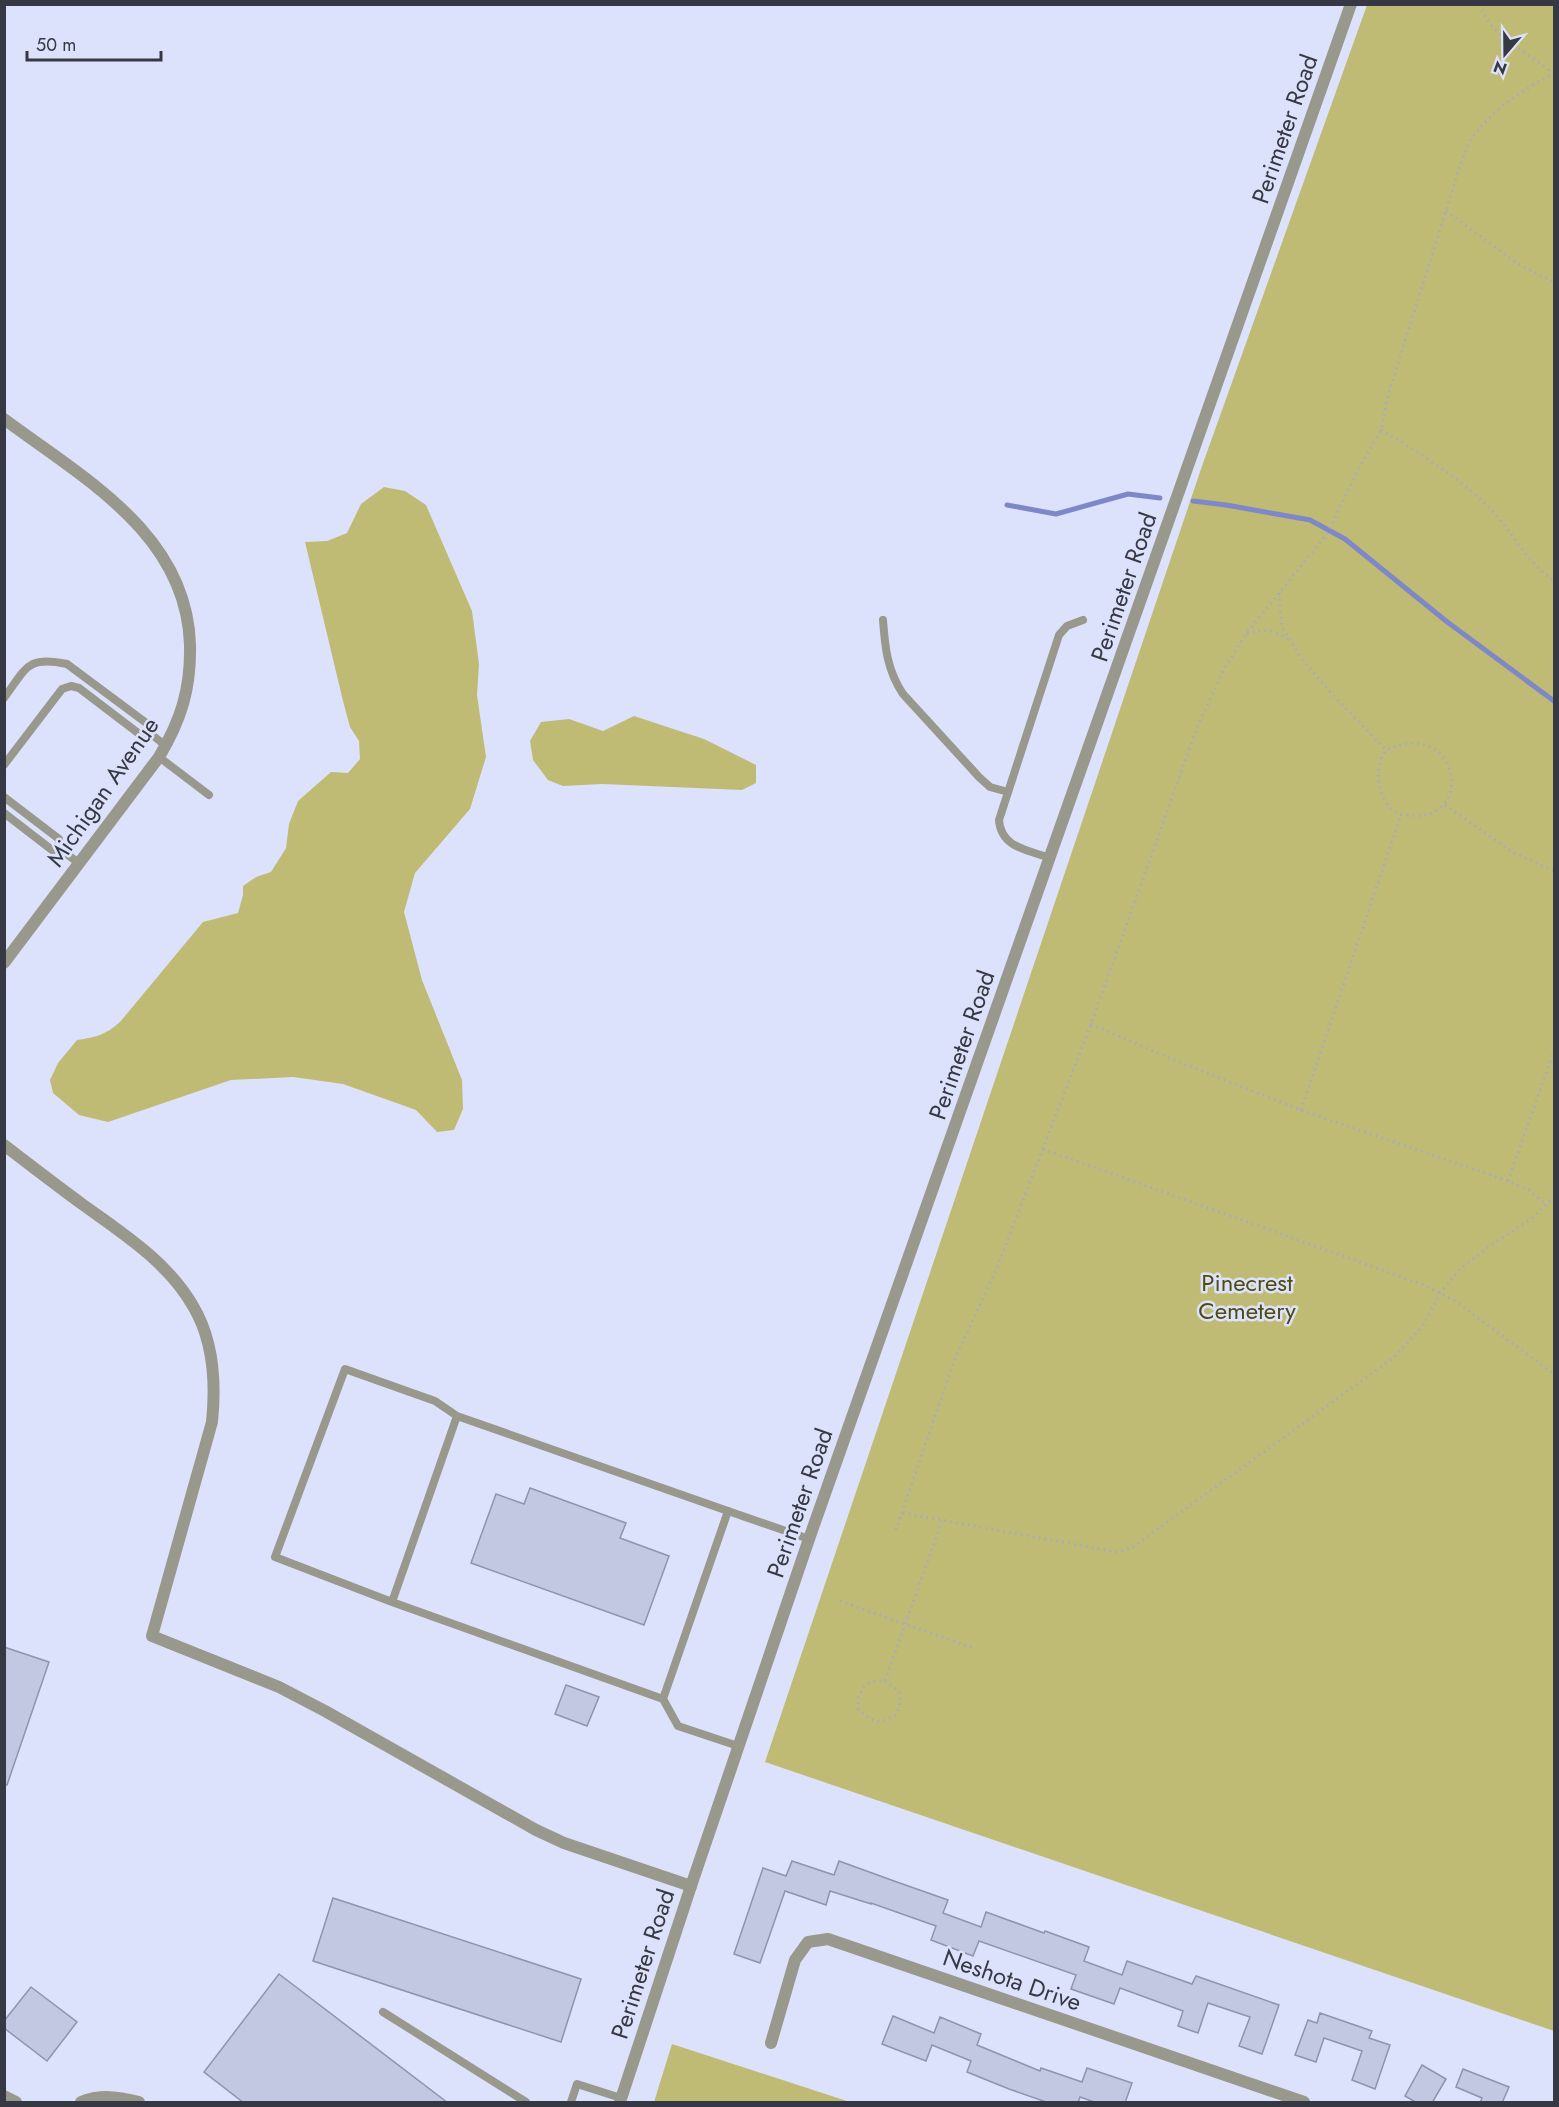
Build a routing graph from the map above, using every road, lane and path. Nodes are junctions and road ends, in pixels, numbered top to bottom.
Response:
1 (1351, 4) edge
2 (1480, 4) edge
3 (1554, 74) edge
4 (1446, 211) junction
5 (1554, 282) edge
6 (4, 419) edge
7 (1381, 430) junction
8 (1554, 581) edge
9 (1279, 592) junction
10 (883, 620) dead end
11 (1083, 620) dead end
12 (1246, 634) junction
13 (1290, 640) junction
14 (4, 698) edge
15 (151, 734) junction
16 (166, 746) junction
17 (1386, 750) junction
18 (159, 757) junction
19 (4, 765) edge
20 (1008, 792) junction
21 (209, 795) dead end
22 (4, 797) edge
23 (1445, 805) junction
24 (4, 813) edge
25 (1401, 815) junction
26 (60, 849) junction
27 (1050, 858) junction
28 (80, 864) junction
29 (1554, 871) edge
30 (4, 963) edge
31 (1091, 1024) junction
32 (1554, 1051) edge
33 (1301, 1110) junction
34 (4, 1145) edge
35 (1043, 1149) junction
36 (1508, 1181) junction
37 (1554, 1197) edge
38 (1546, 1205) junction
39 (1440, 1293) junction
40 (1554, 1374) edge
41 (457, 1416) junction
42 (728, 1511) junction
43 (902, 1513) junction
44 (942, 1521) junction
45 (896, 1530) dead end
46 (809, 1539) junction
47 (840, 1601) dead end
48 (392, 1602) junction
49 (905, 1624) junction
50 (974, 1648) dead end
51 (885, 1681) junction
52 (663, 1699) junction
53 (738, 1746) junction
54 (691, 1886) junction
55 (383, 2012) dead end
56 (771, 2043) dead end
57 (4, 2096) edge
58 (620, 2100) edge
59 (16, 2103) edge
60 (81, 2103) edge
61 (139, 2103) edge
62 (526, 2103) edge
63 (571, 2103) edge
64 (1304, 2103) edge

1 - 27 street, Perimeter Road
2 - 3 path
3 - 4 path
4 - 5 path
4 - 7 path
6 - 16 street, Michigan Avenue
7 - 8 path
7 - 9 path
9 - 12 path
9 - 13 path
10 - 20 lane
11 - 20 lane
12 - 13 path
12 - 31 path
13 - 17 path
14 - 15 lane
15 - 16 lane
15 - 19 lane
16 - 18 street, Michigan Avenue
17 - 23 path
17 - 25 path
18 - 21 lane
18 - 28 street, Michigan Avenue
20 - 27 lane
22 - 26 lane
23 - 25 path
23 - 29 path
24 - 26 lane
25 - 33 path
26 - 28 lane
27 - 46 street, Perimeter Road
28 - 30 street, Michigan Avenue
31 - 33 path
31 - 35 path
32 - 36 path
33 - 36 path
34 - 54 street
35 - 39 path
35 - 43 path
36 - 38 path
37 - 38 path
38 - 39 path
39 - 40 path
39 - 44 path
41 - 42 lane
41 - 48 lane
41 - 48 lane
42 - 46 lane
42 - 52 lane
43 - 44 path
43 - 45 path
44 - 49 path
46 - 53 street, Perimeter Road
47 - 49 path
48 - 52 lane
49 - 50 path
49 - 51 path
51 - 51 path
52 - 53 lane
53 - 54 street, Perimeter Road
54 - 58 street, Perimeter Road
55 - 62 lane
56 - 64 street, Neshota Drive
57 - 59 street
58 - 63 lane
60 - 61 street

